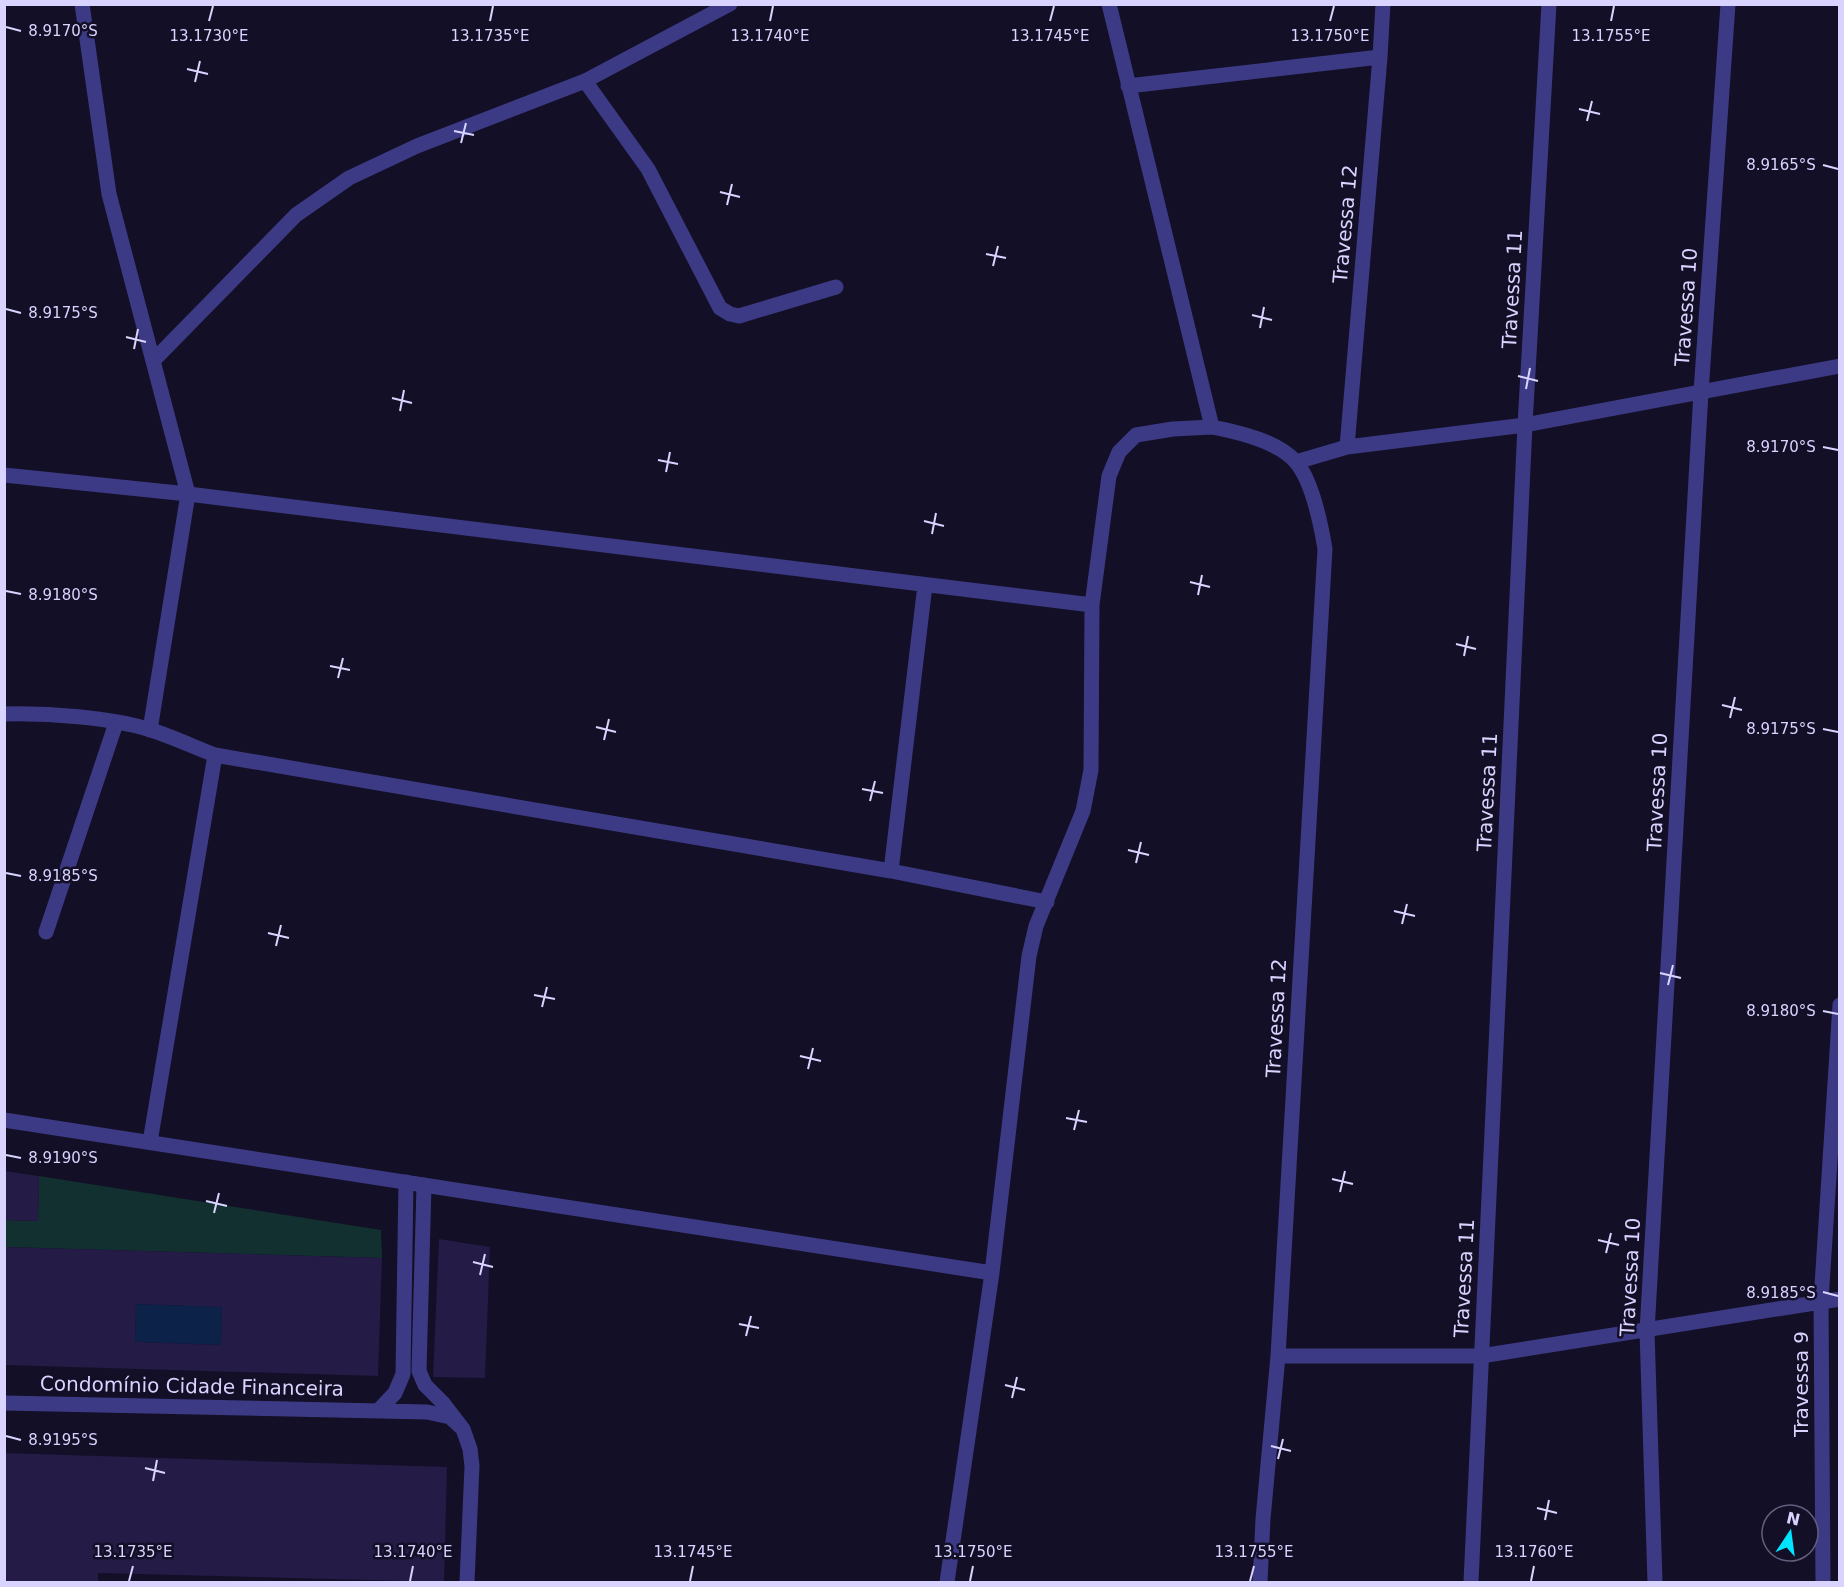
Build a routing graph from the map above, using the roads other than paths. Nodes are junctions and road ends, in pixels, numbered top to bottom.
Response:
1 (82, 4) edge
2 (730, 4) edge
3 (1109, 4) edge
4 (1383, 4) edge
5 (1548, 4) edge
6 (1728, 4) edge
7 (1380, 57) junction
8 (585, 81) junction
9 (1128, 86) junction
10 (836, 287) dead end
11 (153, 361) junction
12 (1839, 366) edge
13 (1701, 392) junction
14 (1525, 425) junction
15 (1212, 427) junction
16 (1347, 447) junction
17 (1296, 462) junction
18 (4, 475) edge
19 (188, 494) junction
20 (925, 585) junction
21 (1092, 605) junction
22 (4, 714) edge
23 (116, 723) junction
24 (150, 730) junction
25 (215, 755) junction
26 (891, 871) junction
27 (1047, 902) junction
28 (46, 932) dead end
29 (1839, 1005) edge
30 (4, 1120) edge
31 (150, 1142) junction
32 (406, 1182) junction
33 (424, 1185) junction
34 (992, 1274) junction
35 (1839, 1299) edge
36 (1821, 1301) junction
37 (1647, 1330) junction
38 (1278, 1356) junction
39 (1481, 1356) junction
40 (4, 1403) edge
41 (378, 1411) junction
42 (463, 1429) junction
43 (467, 1582) edge
44 (947, 1582) edge
45 (1260, 1582) edge
46 (1471, 1582) edge
47 (1655, 1582) edge
48 (1823, 1582) edge

1 - 11 street
2 - 8 street
3 - 9 street
4 - 7 street, Travessa 12
5 - 14 street, Travessa 11
6 - 13 street, Travessa 10
7 - 9 street
7 - 16 street, Travessa 12
8 - 10 street
8 - 11 street
9 - 15 street
11 - 19 street
12 - 13 street
13 - 14 street
13 - 37 street, Travessa 10
14 - 16 street
14 - 39 street, Travessa 11
15 - 17 street
15 - 21 street
16 - 17 street
17 - 38 street, Travessa 12
18 - 19 street
19 - 20 street
19 - 24 street
20 - 21 street
20 - 26 street
21 - 27 street
22 - 23 street
23 - 24 street
23 - 28 street
24 - 25 street
25 - 26 street
25 - 31 street
26 - 27 street
27 - 34 street
29 - 36 street, Travessa 9
30 - 31 street
31 - 32 street
32 - 33 street
32 - 41 street
33 - 34 street
33 - 42 street
34 - 44 street
35 - 36 street
36 - 37 street
36 - 48 street, Travessa 9
37 - 39 street
37 - 47 street, Travessa 10
38 - 39 street
38 - 45 street, Travessa 12
39 - 46 street, Travessa 11
40 - 41 street, Condomínio Cidade Financeira
41 - 42 street, Condomínio Cidade Financeira
42 - 43 street

